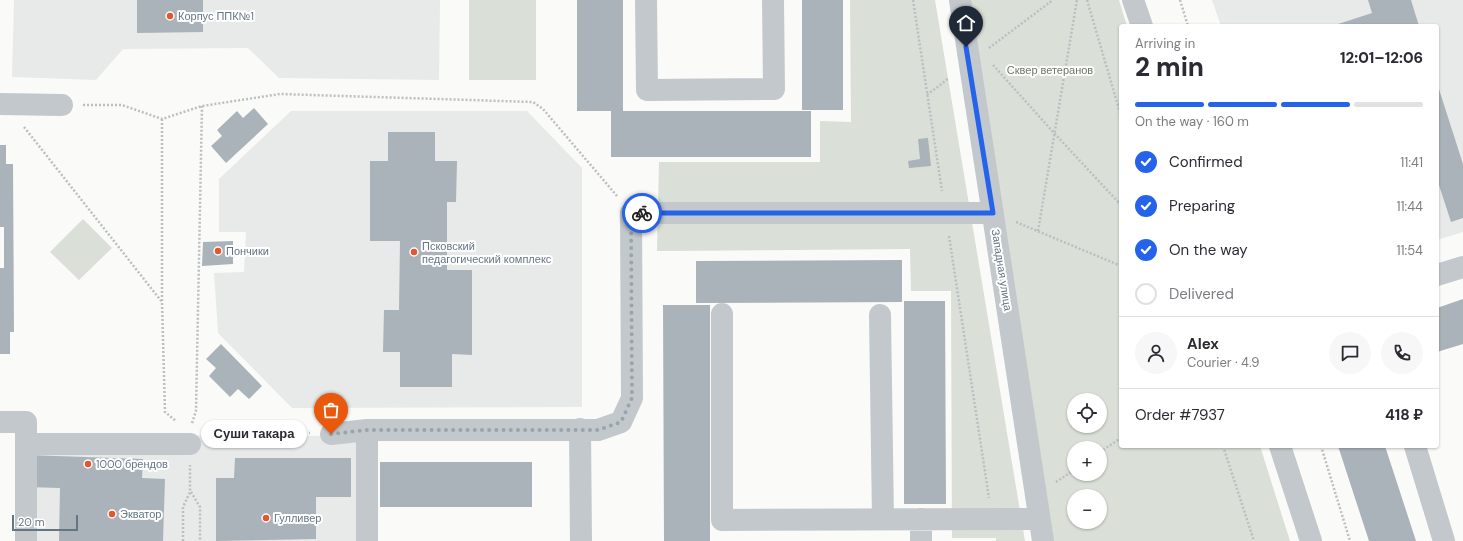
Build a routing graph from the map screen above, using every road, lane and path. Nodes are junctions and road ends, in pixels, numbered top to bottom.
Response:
1 (646, 0) edge
2 (773, 0) edge
3 (913, 0) edge
4 (960, 0) edge
5 (1053, 0) edge
6 (1077, 0) edge
7 (1087, 0) edge
8 (1133, 0) edge
9 (1180, 0) edge
10 (1141, 24) edge
11 (1187, 24) edge
12 (975, 58) junction
13 (3, 104) edge
14 (62, 105) joint
15 (202, 106) junction
16 (1119, 109) edge
17 (162, 119) junction
18 (1055, 134) junction
19 (1119, 202) edge
20 (631, 213) junction
21 (945, 213) junction
22 (993, 213) junction
23 (1038, 231) junction
24 (1119, 265) edge
25 (1463, 267) edge
26 (1439, 274) edge
27 (162, 302) junction
28 (722, 314) dead end
29 (880, 315) dead end
30 (0, 422) edge
31 (177, 422) dead end
32 (580, 429) junction
33 (367, 430) junction
34 (301, 433) dead end
35 (196, 434) junction
36 (331, 434) dead end
37 (1119, 439) edge
38 (26, 444) junction
39 (1107, 447) edge
40 (1224, 448) edge
41 (1281, 448) edge
42 (1322, 448) edge
43 (1416, 448) edge
44 (883, 519) junction
45 (921, 519) junction
46 (992, 519) junction
47 (1039, 519) junction
48 (26, 541) edge
49 (183, 541) edge
50 (200, 541) edge
51 (367, 541) edge
52 (581, 541) edge
53 (921, 541) edge
54 (1043, 541) edge
55 (1254, 541) edge
56 (1311, 541) edge
57 (1350, 541) edge
58 (1444, 541) edge

1 - 2 street
3 - 21 path
4 - 12 street, Западная улица
5 - 12 path
6 - 18 path
7 - 16 path
8 - 10 street
9 - 11 path
12 - 18 path
12 - 22 street, Западная улица
13 - 14 street
13 - 27 path
14 - 17 path
15 - 17 path
15 - 20 path
15 - 35 path
17 - 27 path
18 - 19 path
18 - 23 path
20 - 21 street
20 - 32 street
21 - 22 street
21 - 46 path
22 - 23 path
22 - 47 street, Западная улица
23 - 24 path
25 - 26 street
27 - 31 path
28 - 44 street
29 - 44 street
30 - 38 street
32 - 33 street
32 - 52 street
33 - 36 street
33 - 51 street
34 - 35 path
35 - 38 street
37 - 39 path
38 - 48 street
40 - 55 path
41 - 56 street
42 - 57 path
43 - 58 street
44 - 45 street
45 - 46 street
45 - 53 street
46 - 47 street
47 - 54 street, Западная улица
49 - 50 path

